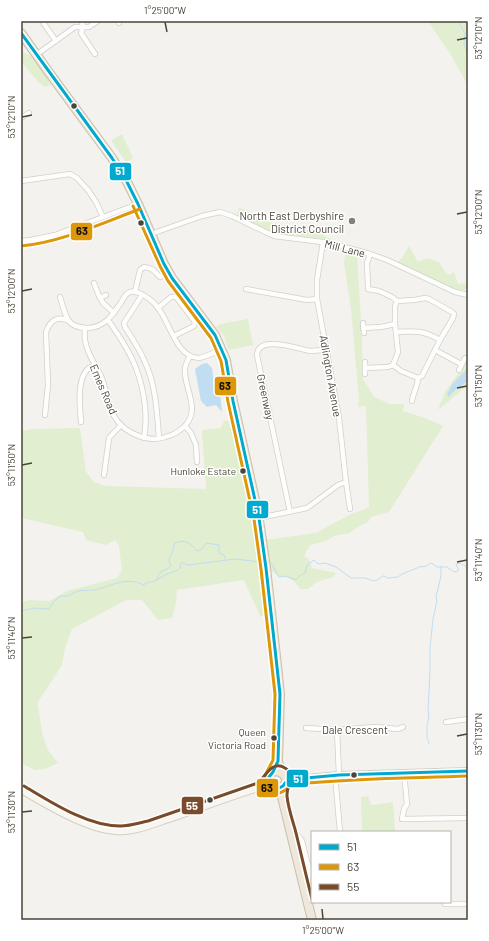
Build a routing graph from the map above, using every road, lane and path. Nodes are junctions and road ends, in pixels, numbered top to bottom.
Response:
1 (42, 21) edge
2 (82, 21) edge
3 (98, 21) edge
4 (82, 27) junction
5 (21, 33) edge
6 (56, 41) junction
7 (95, 54) dead end
8 (36, 55) junction
9 (29, 113) dead end
10 (21, 118) edge
11 (21, 181) edge
12 (138, 204) junction
13 (102, 217) junction
14 (151, 234) junction
15 (21, 241) edge
16 (323, 242) junction
17 (370, 254) junction
18 (162, 276) dead end
19 (94, 283) dead end
20 (246, 290) dead end
21 (135, 292) junction
22 (106, 295) dead end
23 (142, 295) junction
24 (468, 295) edge
25 (60, 297) dead end
26 (100, 298) junction
27 (317, 299) junction
28 (397, 301) junction
29 (158, 308) junction
30 (114, 313) junction
31 (108, 320) junction
32 (69, 321) junction
33 (396, 324) junction
34 (85, 328) junction
35 (363, 328) dead end
36 (396, 332) junction
37 (174, 336) junction
38 (440, 340) junction
39 (222, 349) junction
40 (326, 349) junction
41 (435, 350) junction
42 (190, 356) junction
43 (465, 358) dead end
44 (365, 362) dead end
45 (462, 364) junction
46 (95, 365) junction
47 (393, 365) junction
48 (458, 370) dead end
49 (418, 378) junction
50 (412, 401) dead end
51 (45, 415) dead end
52 (80, 422) dead end
53 (121, 425) junction
54 (185, 426) junction
55 (144, 438) junction
56 (160, 438) junction
57 (197, 462) dead end
58 (104, 475) dead end
59 (346, 482) junction
60 (350, 510) dead end
61 (290, 512) junction
62 (259, 518) junction
63 (468, 719) edge
64 (446, 722) dead end
65 (403, 727) dead end
66 (306, 728) dead end
67 (336, 730) junction
68 (468, 771) edge
69 (404, 772) junction
70 (337, 775) junction
71 (278, 780) junction
72 (21, 790) edge
73 (468, 818) edge
74 (340, 831) edge
75 (291, 835) junction
76 (311, 876) edge
77 (309, 893) edge
78 (445, 904) dead end
79 (468, 904) edge
80 (312, 920) edge

1 - 6 street
2 - 4 street
3 - 4 street
4 - 6 street
4 - 7 street
5 - 8 highway
6 - 8 street
8 - 12 highway
9 - 10 street
11 - 13 street
12 - 13 street
12 - 14 highway
13 - 15 street
14 - 16 street, Mill Lane
14 - 39 highway
16 - 17 street, Mill Lane
16 - 27 street, Adlington Avenue
17 - 24 street, Mill Lane
17 - 28 street
18 - 21 street
19 - 26 street
20 - 27 street
21 - 23 street
21 - 30 street
22 - 26 street
23 - 29 street
23 - 56 street
25 - 32 street
26 - 30 street
27 - 40 street, Adlington Avenue
28 - 33 street
28 - 38 street
29 - 37 street
29 - 37 street
30 - 31 street
31 - 34 street
31 - 55 street
32 - 34 street
32 - 51 street
33 - 35 street
33 - 36 street
34 - 46 street, Emes Road
36 - 38 street
36 - 47 street
37 - 42 street
38 - 41 street
39 - 42 street
39 - 62 highway
40 - 59 street, Adlington Avenue
40 - 61 street, Greenway
41 - 45 street
41 - 49 street
42 - 54 street
43 - 45 street
44 - 47 street
45 - 48 street
46 - 52 street
46 - 53 street, Emes Road
47 - 49 street
49 - 50 street
53 - 55 street, Emes Road
53 - 58 street
54 - 56 street, Emes Road
54 - 57 street
55 - 56 street, Emes Road
59 - 60 street, Adlington Avenue
59 - 61 street
61 - 62 street
62 - 71 highway
63 - 64 street
65 - 67 street, Dale Crescent
66 - 67 street, Dale Crescent
67 - 70 street
68 - 69 street
69 - 70 street
69 - 73 street
70 - 71 street
70 - 74 street
71 - 72 street
71 - 75 highway
75 - 76 street
75 - 77 highway
77 - 80 highway
78 - 79 street

